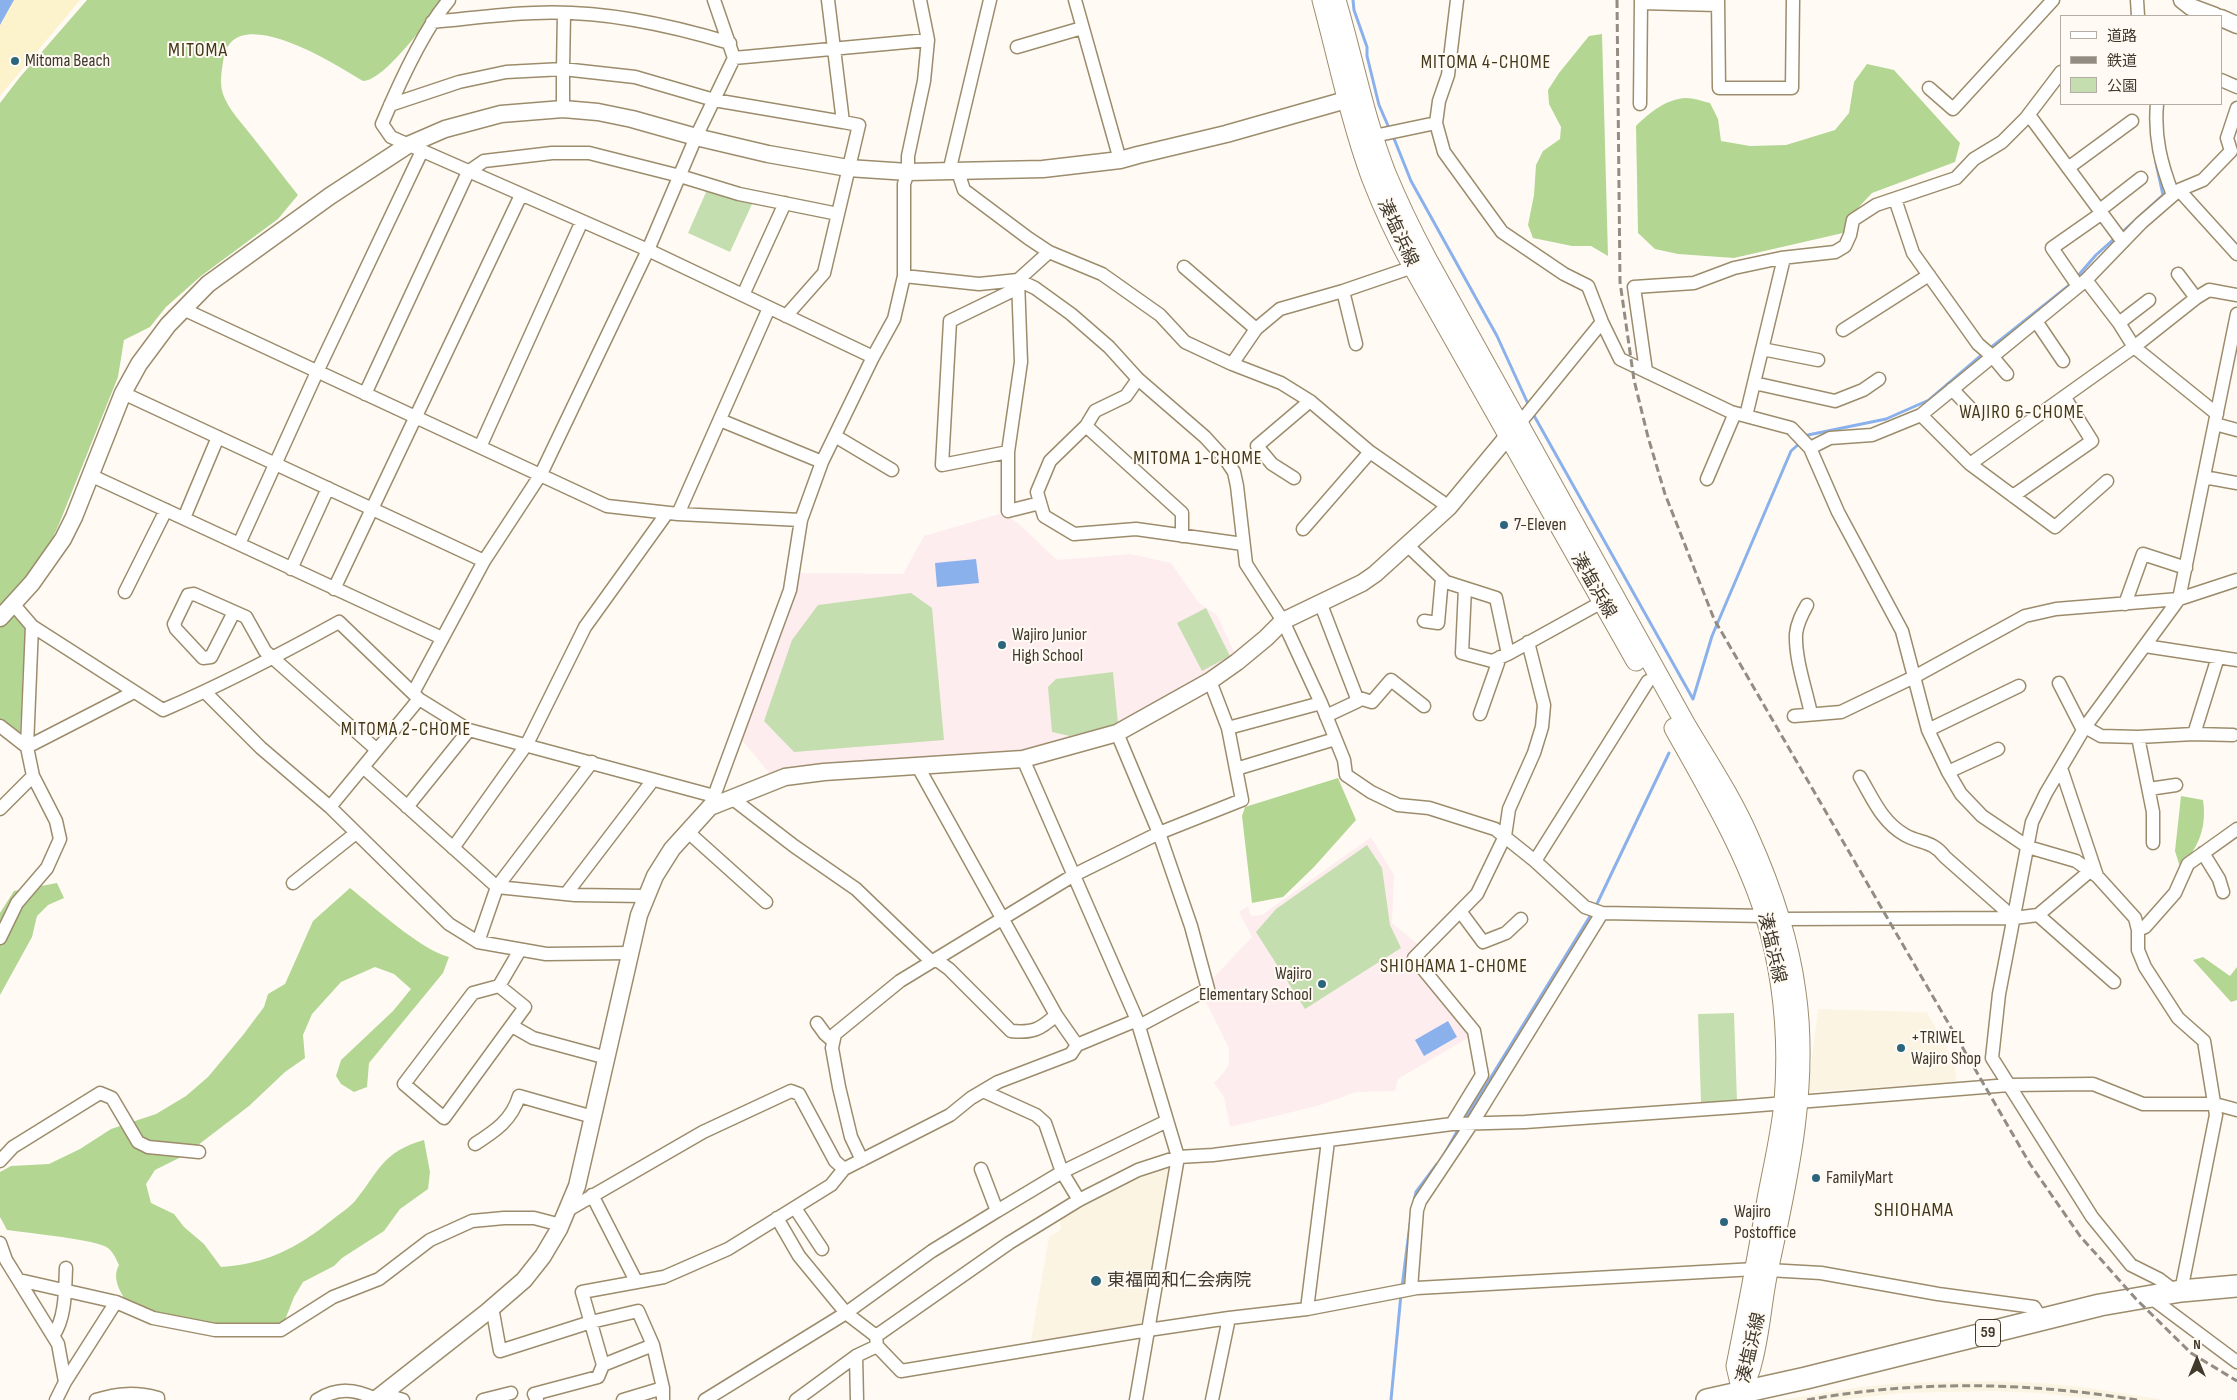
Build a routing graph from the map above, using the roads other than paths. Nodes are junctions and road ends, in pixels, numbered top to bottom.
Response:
1 (449, 0) edge
2 (714, 0) edge
3 (828, 0) edge
4 (920, 0) edge
5 (990, 0) edge
6 (1075, 0) edge
7 (1322, 0) edge
8 (1336, 0) edge
9 (1456, 0) edge
10 (1793, 0) edge
11 (2053, 0) edge
12 (2136, 0) edge
13 (1641, 1) edge
14 (1718, 2) edge
15 (2189, 6) edge
16 (564, 13) junction
17 (2138, 15) edge
18 (2212, 15) edge
19 (2222, 18) edge
20 (432, 22) junction
21 (2237, 25) edge
22 (1082, 28) junction
23 (928, 40) junction
24 (730, 43) junction
25 (1017, 47) dead end
26 (834, 48) junction
27 (734, 58) junction
28 (563, 69) junction
29 (2060, 73) edge
30 (2222, 80) edge
31 (2237, 87) edge
32 (1929, 88) dead end
33 (1355, 98) junction
34 (714, 100) junction
35 (1640, 104) dead end
36 (390, 105) junction
37 (2157, 105) edge
38 (2237, 108) edge
39 (563, 110) junction
40 (2029, 115) junction
41 (2132, 121) dead end
42 (843, 122) junction
43 (1436, 123) junction
44 (1374, 136) junction
45 (696, 137) junction
46 (415, 148) junction
47 (1120, 160) junction
48 (848, 168) junction
49 (2068, 168) junction
50 (468, 172) junction
51 (908, 172) junction
52 (953, 172) junction
53 (680, 176) junction
54 (2141, 178) dead end
55 (2176, 193) junction
56 (521, 195) junction
57 (1895, 199) junction
58 (785, 203) junction
59 (2101, 212) junction
60 (838, 214) junction
61 (582, 221) junction
62 (2120, 237) junction
63 (648, 250) junction
64 (1049, 252) junction
65 (2237, 254) edge
66 (1784, 258) junction
67 (1184, 267) dead end
68 (1413, 267) junction
69 (2178, 274) dead end
70 (1929, 275) junction
71 (904, 276) junction
72 (2082, 283) junction
73 (1018, 284) junction
74 (1343, 292) junction
75 (743, 295) junction
76 (2237, 295) edge
77 (2196, 298) junction
78 (2149, 300) dead end
79 (183, 308) junction
80 (769, 308) junction
81 (2237, 314) edge
82 (786, 316) junction
83 (2036, 321) junction
84 (1602, 322) junction
85 (2119, 323) junction
86 (1256, 329) junction
87 (1843, 330) dead end
88 (1356, 344) dead end
89 (2134, 347) junction
90 (1762, 349) junction
91 (1988, 352) junction
92 (873, 357) junction
93 (1818, 360) dead end
94 (2064, 361) dead end
95 (1232, 364) junction
96 (317, 372) junction
97 (1646, 372) junction
98 (2007, 374) dead end
99 (2231, 375) edge
100 (1138, 379) junction
101 (1879, 379) dead end
102 (1754, 383) junction
103 (1952, 389) junction
104 (123, 393) junction
105 (365, 394) junction
106 (2065, 398) junction
107 (1310, 402) junction
108 (1970, 408) dead end
109 (1741, 415) junction
110 (1921, 415) junction
111 (416, 417) junction
112 (2216, 419) junction
113 (720, 420) junction
114 (1086, 426) junction
115 (1514, 430) junction
116 (2237, 430) edge
117 (835, 436) junction
118 (218, 437) junction
119 (480, 447) junction
120 (1810, 448) junction
121 (1008, 452) junction
122 (1370, 452) junction
123 (822, 462) junction
124 (276, 464) junction
125 (1970, 464) junction
126 (892, 470) dead end
127 (541, 474) junction
128 (90, 475) junction
129 (2204, 477) junction
130 (1294, 478) dead end
131 (1707, 479) dead end
132 (2107, 481) dead end
133 (2237, 483) edge
134 (328, 488) junction
135 (2013, 496) junction
136 (1040, 503) junction
137 (1449, 507) junction
138 (373, 508) junction
139 (166, 510) junction
140 (672, 513) junction
141 (184, 518) junction
142 (801, 520) junction
143 (1303, 529) dead end
144 (1182, 536) junction
145 (239, 544) junction
146 (1243, 544) junction
147 (1408, 545) junction
148 (484, 561) junction
149 (2186, 568) junction
150 (291, 569) junction
151 (1442, 578) junction
152 (2237, 580) edge
153 (1465, 588) junction
154 (334, 589) junction
155 (126, 592) dead end
156 (2179, 600) junction
157 (1320, 602) junction
158 (1602, 602) junction
159 (14, 604) junction
160 (2125, 604) junction
161 (1807, 605) dead end
162 (234, 612) junction
163 (0, 618) edge
164 (1283, 621) junction
165 (1424, 621) dead end
166 (32, 626) junction
167 (442, 638) junction
168 (1528, 642) junction
169 (2145, 646) junction
170 (1504, 655) junction
171 (2218, 657) junction
172 (273, 659) junction
173 (2237, 660) edge
174 (1914, 677) junction
175 (1210, 681) junction
176 (1648, 681) junction
177 (2059, 683) dead end
178 (2019, 686) dead end
179 (134, 692) junction
180 (205, 692) junction
181 (416, 696) junction
182 (1356, 697) junction
183 (1321, 703) junction
184 (1424, 706) dead end
185 (1480, 714) dead end
186 (1811, 714) junction
187 (1326, 716) junction
188 (1794, 716) dead end
189 (0, 726) edge
190 (1228, 728) junction
191 (2084, 729) junction
192 (469, 730) junction
193 (1928, 730) junction
194 (1117, 733) junction
195 (2194, 734) junction
196 (2233, 735) dead end
197 (2138, 737) junction
198 (1335, 739) junction
199 (527, 744) junction
200 (27, 747) junction
201 (1998, 749) dead end
202 (377, 750) junction
203 (1022, 759) junction
204 (592, 762) junction
205 (917, 765) junction
206 (363, 767) junction
207 (2062, 768) junction
208 (1236, 769) junction
209 (1948, 772) junction
210 (33, 776) junction
211 (1860, 777) dead end
212 (653, 780) junction
213 (2176, 785) dead end
214 (2149, 789) junction
215 (733, 799) junction
216 (712, 802) junction
217 (330, 807) junction
218 (407, 807) junction
219 (0, 809) edge
220 (2237, 829) edge
221 (688, 832) junction
222 (1159, 832) junction
223 (356, 833) junction
224 (1505, 836) junction
225 (2153, 843) dead end
226 (453, 848) junction
227 (2028, 848) junction
228 (2203, 853) junction
229 (1535, 861) junction
230 (2094, 873) junction
231 (1074, 875) junction
232 (293, 883) dead end
233 (497, 887) junction
234 (2223, 892) dead end
235 (566, 894) junction
236 (645, 896) junction
237 (766, 902) dead end
238 (1460, 910) junction
239 (1602, 913) junction
240 (2038, 915) junction
241 (1772, 917) junction
242 (1001, 918) junction
243 (2014, 918) junction
244 (1521, 919) dead end
245 (2138, 930) junction
246 (0, 938) edge
247 (478, 942) junction
248 (520, 950) junction
249 (630, 954) junction
250 (931, 961) junction
251 (2114, 982) dead end
252 (499, 986) junction
253 (1056, 1015) junction
254 (817, 1023) dead end
255 (1138, 1023) junction
256 (512, 1026) junction
257 (833, 1041) junction
258 (1077, 1045) junction
259 (607, 1058) junction
260 (2009, 1085) junction
261 (984, 1091) junction
262 (1790, 1102) junction
263 (2214, 1104) junction
264 (2237, 1110) edge
265 (593, 1117) junction
266 (1167, 1121) junction
267 (1452, 1124) junction
268 (1471, 1124) junction
269 (1328, 1140) junction
270 (476, 1144) dead end
271 (199, 1152) dead end
272 (1178, 1157) junction
273 (862, 1160) junction
274 (0, 1161) edge
275 (844, 1170) junction
276 (981, 1170) dead end
277 (1062, 1172) junction
278 (592, 1195) junction
279 (1078, 1200) junction
280 (795, 1208) junction
281 (568, 1210) junction
282 (997, 1211) junction
283 (777, 1218) junction
284 (561, 1225) junction
285 (0, 1243) edge
286 (822, 1248) dead end
287 (3, 1258) edge
288 (66, 1268) dead end
289 (1762, 1269) junction
290 (19, 1280) junction
291 (636, 1281) junction
292 (2237, 1286) edge
293 (1411, 1289) junction
294 (65, 1292) junction
295 (2179, 1292) junction
296 (2150, 1296) junction
297 (116, 1302) junction
298 (492, 1307) junction
299 (1307, 1309) junction
300 (846, 1313) junction
301 (1229, 1318) junction
302 (2042, 1320) junction
303 (590, 1322) junction
304 (1148, 1330) junction
305 (53, 1336) junction
306 (876, 1341) junction
307 (654, 1345) junction
308 (856, 1356) junction
309 (2237, 1362) edge
310 (603, 1365) junction
311 (65, 1382) junction
312 (1742, 1392) junction
313 (511, 1393) dead end
314 (663, 1394) edge
315 (378, 1398) edge
316 (56, 1400) edge
317 (96, 1400) edge
318 (158, 1400) edge
319 (317, 1400) edge
320 (403, 1400) edge
321 (483, 1400) edge
322 (537, 1400) edge
323 (623, 1400) edge
324 (705, 1400) edge
325 (796, 1400) edge
326 (857, 1400) edge
327 (1136, 1400) edge
328 (1212, 1400) edge
329 (1709, 1400) edge

1 - 20 street
2 - 24 street
3 - 26 street
4 - 23 street
5 - 52 street
6 - 22 street
7 - 33 main road, 湊塩浜線
8 - 33 main road, 湊塩浜線
9 - 43 street
10 - 14 street
11 - 32 street
12 - 17 street
13 - 14 street
13 - 35 street
15 - 18 street
16 - 20 street
16 - 24 street
16 - 28 street
19 - 21 street
20 - 36 street
22 - 25 street
22 - 47 street
23 - 26 street
23 - 51 street
24 - 27 street
26 - 27 street
26 - 42 street
27 - 34 street
28 - 34 street
28 - 36 street
28 - 39 street
29 - 40 street
30 - 31 street
33 - 44 main road, 湊塩浜線
33 - 47 street
33 - 68 main road, 湊塩浜線
34 - 42 street
34 - 45 street
36 - 46 street
37 - 55 street
38 - 55 street
39 - 45 street
39 - 46 street
40 - 49 street
40 - 57 street
41 - 49 street
42 - 48 street
43 - 44 street
43 - 84 street
44 - 115 main road, 湊塩浜線
45 - 48 street
45 - 53 street
46 - 50 street
46 - 79 street
46 - 96 street
47 - 52 street
48 - 51 street
48 - 60 street
49 - 59 street
50 - 53 street
50 - 56 street
50 - 105 street
51 - 52 street
51 - 71 street
52 - 64 street
53 - 58 street
53 - 63 street
54 - 59 street
55 - 62 street
55 - 65 street
56 - 61 street
56 - 111 street
57 - 66 street
57 - 70 street
58 - 60 street
58 - 75 street
59 - 62 street
59 - 72 street
60 - 82 street
61 - 63 street
61 - 119 street
62 - 72 street
63 - 75 street
63 - 127 street
64 - 73 street
64 - 95 street
66 - 90 street
66 - 97 street
67 - 86 street
68 - 74 street
68 - 115 main road, 湊塩浜線
69 - 77 street
70 - 87 street
70 - 91 street
71 - 73 street
71 - 92 street
72 - 83 street
72 - 85 street
73 - 100 street
73 - 121 street
73 - 121 street
74 - 86 street
74 - 88 street
75 - 80 street
76 - 77 street
77 - 89 street
78 - 85 street
79 - 96 street
79 - 104 street
80 - 82 street
80 - 113 street
81 - 99 street
82 - 92 street
83 - 91 street
83 - 94 street
84 - 97 street
84 - 115 street
85 - 89 street
86 - 95 street
89 - 106 street
89 - 112 street
90 - 93 street
90 - 102 street
91 - 98 street
91 - 103 street
92 - 117 street
95 - 107 street
96 - 105 street
96 - 124 street
97 - 109 street
99 - 112 street
100 - 114 street
100 - 146 street
101 - 102 street
102 - 109 street
103 - 108 street
103 - 110 street
104 - 118 street
104 - 128 street
105 - 111 street
106 - 125 street
106 - 135 street
107 - 122 street
107 - 130 street
109 - 120 street
109 - 131 street
110 - 120 street
110 - 125 street
111 - 119 street
111 - 138 street
112 - 116 street
112 - 129 street
113 - 123 street
113 - 140 street
114 - 136 street
114 - 144 street
115 - 137 street
115 - 158 main road, 湊塩浜線
115 - 241 main road, 湊塩浜線
117 - 123 street
117 - 126 street
118 - 124 street
118 - 141 street
119 - 127 street
120 - 174 street
121 - 136 street
122 - 137 street
122 - 143 street
123 - 142 street
124 - 134 street
124 - 145 street
125 - 135 street
127 - 140 street
127 - 148 street
128 - 139 street
128 - 159 street
129 - 133 street
129 - 149 street
132 - 135 street
134 - 138 street
134 - 150 street
136 - 144 street
137 - 147 street
138 - 148 street
138 - 154 street
139 - 141 street
139 - 155 street
140 - 142 street
140 - 199 street
141 - 145 street
142 - 216 street
144 - 146 street
145 - 150 street
146 - 164 street
147 - 151 street
147 - 157 street
148 - 167 street
149 - 156 street
149 - 160 street
150 - 154 street
151 - 153 street
151 - 165 street
152 - 156 street
153 - 170 street
153 - 170 street
154 - 167 street
156 - 160 street
156 - 169 street
157 - 164 street
157 - 182 street
158 - 168 street
158 - 176 main road, 湊塩浜線
159 - 163 street
159 - 166 street
160 - 174 street
161 - 186 street
162 - 162 street
162 - 172 street
164 - 175 street
164 - 183 street
166 - 179 street
166 - 200 street
167 - 181 street
168 - 170 street
168 - 224 street
169 - 171 street
169 - 191 street
170 - 185 street
171 - 173 street
171 - 195 street
172 - 180 street
172 - 181 street
172 - 202 street
174 - 186 street
174 - 193 street
175 - 190 street
175 - 194 street
176 - 229 street
176 - 241 main road, 湊塩浜線
177 - 191 street
178 - 193 street
179 - 180 street
179 - 200 street
180 - 217 street
181 - 192 street
181 - 202 street
182 - 184 street
182 - 187 street
183 - 187 street
183 - 190 street
186 - 188 street
187 - 198 street
189 - 200 street
190 - 208 street
191 - 197 street
191 - 207 street
192 - 199 street
192 - 218 street
193 - 209 street
194 - 203 street
194 - 222 street
195 - 196 street
195 - 197 street
197 - 214 street
198 - 208 street
198 - 224 street
199 - 204 street
199 - 226 street
200 - 210 street
201 - 209 street
202 - 206 street
203 - 205 street
203 - 231 street
204 - 212 street
204 - 233 street
205 - 215 street
205 - 242 street
206 - 217 street
206 - 218 street
207 - 227 street
207 - 230 street
208 - 222 street
209 - 227 street
210 - 219 street
210 - 246 street
211 - 243 street
212 - 216 street
212 - 235 street
213 - 214 street
214 - 225 street
215 - 216 street
215 - 250 street
216 - 221 street
217 - 223 street
218 - 226 street
220 - 228 street
221 - 236 street
221 - 237 street
222 - 231 street
222 - 255 street
223 - 232 street
223 - 247 street
224 - 229 street
224 - 238 street
226 - 233 street
227 - 230 street
227 - 243 street
228 - 234 street
228 - 245 street
229 - 239 street
230 - 240 street
230 - 245 street
231 - 242 street
231 - 255 street
233 - 235 street
233 - 247 street
235 - 236 street
236 - 249 street
238 - 244 street
238 - 267 street
239 - 241 street
239 - 268 street
240 - 243 street
240 - 251 street
241 - 243 street
241 - 262 main road, 湊塩浜線
242 - 250 street
242 - 253 street
243 - 260 street
245 - 263 street
247 - 248 street
248 - 249 street
248 - 252 street
249 - 259 street
250 - 253 street
250 - 257 street
252 - 256 street
252 - 256 street
253 - 258 street
254 - 257 street
255 - 258 street
255 - 266 street
256 - 259 street
257 - 273 street
258 - 261 street
259 - 265 street
260 - 262 street
260 - 263 street
260 - 295 street
261 - 273 street
261 - 277 street
262 - 268 street
262 - 289 main road, 湊塩浜線
263 - 264 street
263 - 295 street
265 - 270 street
265 - 281 street
266 - 272 street
266 - 277 street
267 - 268 street
267 - 269 street
268 - 293 street
269 - 272 street
269 - 299 street
271 - 274 street
272 - 279 street
272 - 304 street
273 - 275 street
275 - 278 street
275 - 280 street
276 - 282 street
277 - 279 street
277 - 282 street
278 - 281 street
278 - 291 street
279 - 306 street
280 - 283 street
280 - 286 street
281 - 284 street
282 - 300 street
283 - 291 street
283 - 300 street
284 - 297 street
284 - 298 street
285 - 287 street
287 - 290 street
288 - 294 street
289 - 293 street
289 - 302 street
289 - 312 main road, 湊塩浜線
290 - 294 street
290 - 305 street
291 - 303 street
292 - 295 main road, 59
293 - 299 street
294 - 297 street
294 - 305 street
295 - 296 main road, 59
296 - 302 main road, 59
296 - 309 street
297 - 311 street
298 - 303 street
298 - 315 street
299 - 301 street
300 - 306 street
300 - 324 street
301 - 304 street
301 - 328 street
302 - 312 main road, 59
303 - 307 street
303 - 310 street
304 - 306 street
304 - 327 street
305 - 311 street
306 - 308 street
307 - 310 street
307 - 314 street
308 - 325 street
308 - 326 street
310 - 322 street
311 - 316 street
312 - 329 main road, 59
313 - 321 street
314 - 323 street
315 - 319 street
315 - 320 street
317 - 318 street

